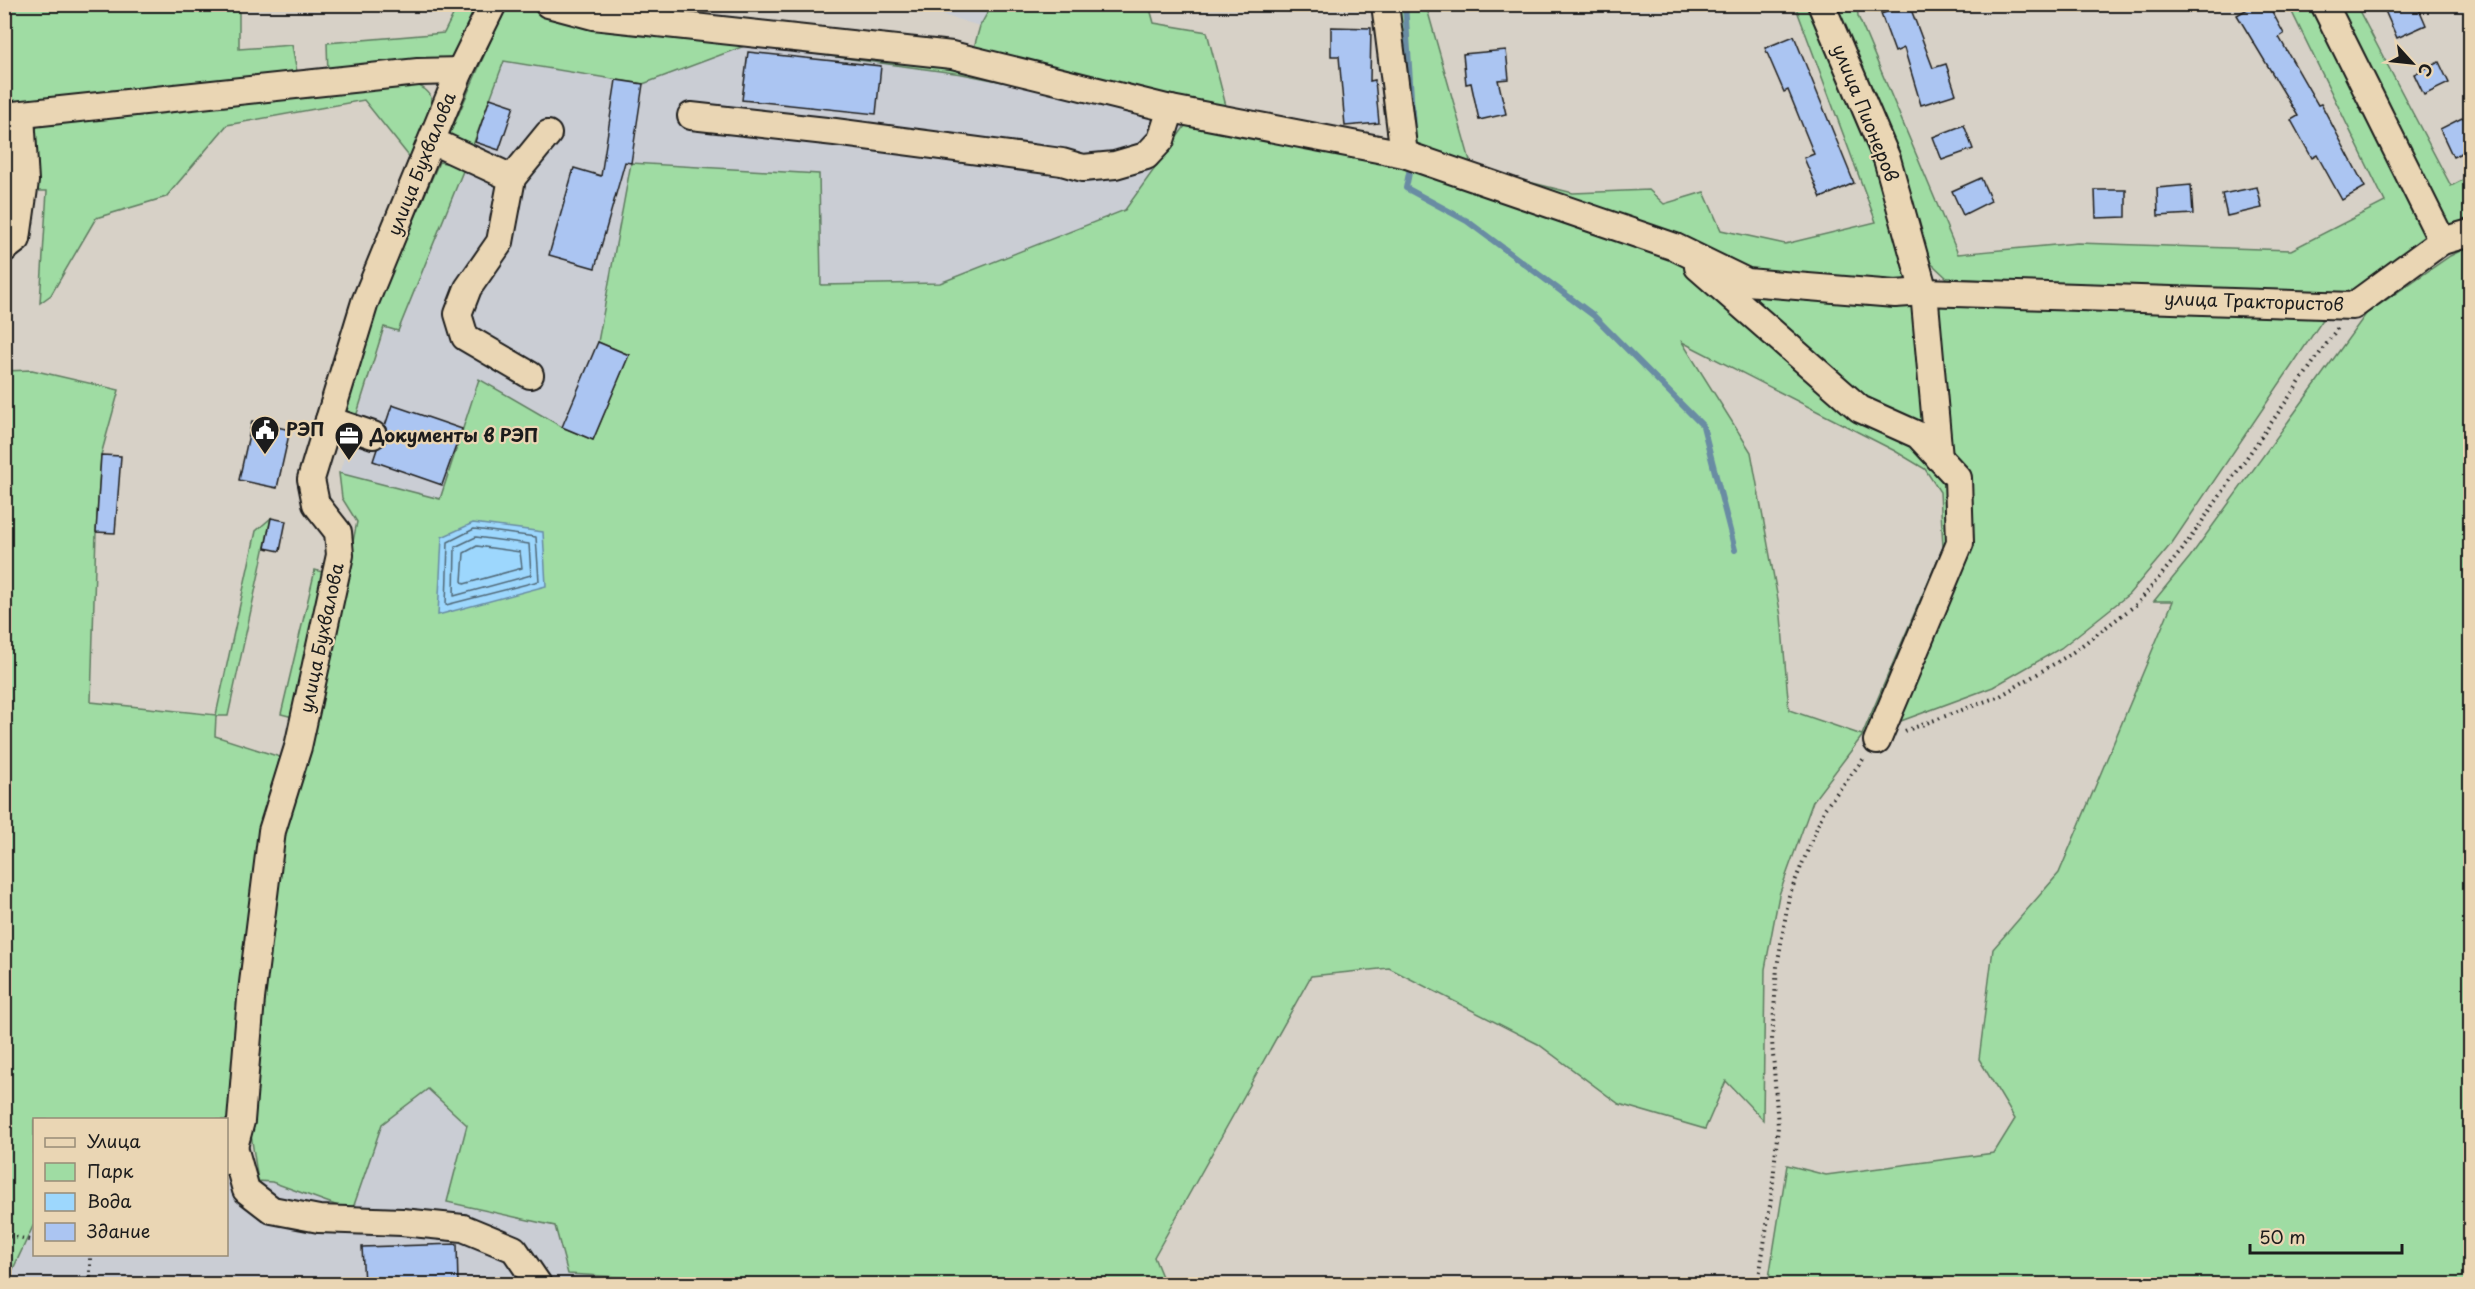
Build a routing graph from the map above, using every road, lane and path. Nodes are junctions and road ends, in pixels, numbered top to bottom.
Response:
1 (493, 4) edge
2 (548, 4) edge
3 (1385, 4) edge
4 (1821, 4) edge
5 (2324, 4) edge
6 (460, 71) junction
7 (1171, 109) junction
8 (13, 115) edge
9 (691, 117) dead end
10 (548, 134) dead end
11 (432, 141) junction
12 (1404, 154) junction
13 (512, 178) junction
14 (2470, 233) edge
15 (2442, 241) junction
16 (1675, 247) junction
17 (4, 249) edge
18 (1924, 292) junction
19 (2353, 306) junction
20 (530, 375) dead end
21 (330, 420) junction
22 (373, 435) dead end
23 (1939, 458) junction
24 (1877, 741) junction
25 (230, 1154) edge
26 (4, 1235) edge
27 (33, 1241) edge
28 (90, 1256) edge
29 (90, 1284) edge
30 (538, 1284) edge
31 (1758, 1284) edge

1 - 6 street, улица Бухвалова
2 - 7 street
3 - 12 street
4 - 18 street, улица Пионеров
5 - 15 street
6 - 8 street
6 - 11 street, улица Бухвалова
7 - 9 street
7 - 12 street
8 - 17 street
10 - 13 street
11 - 13 street
11 - 21 street, улица Бухвалова
12 - 16 street
13 - 20 street
14 - 15 street
15 - 19 street, улица Трактористов
16 - 18 street, улица Трактористов
16 - 23 street
18 - 19 street, улица Трактористов
18 - 23 street, улица Пионеров
19 - 24 path
21 - 22 street
21 - 25 street, улица Бухвалова
23 - 24 street
24 - 31 path
25 - 30 street
26 - 27 path
28 - 29 path

